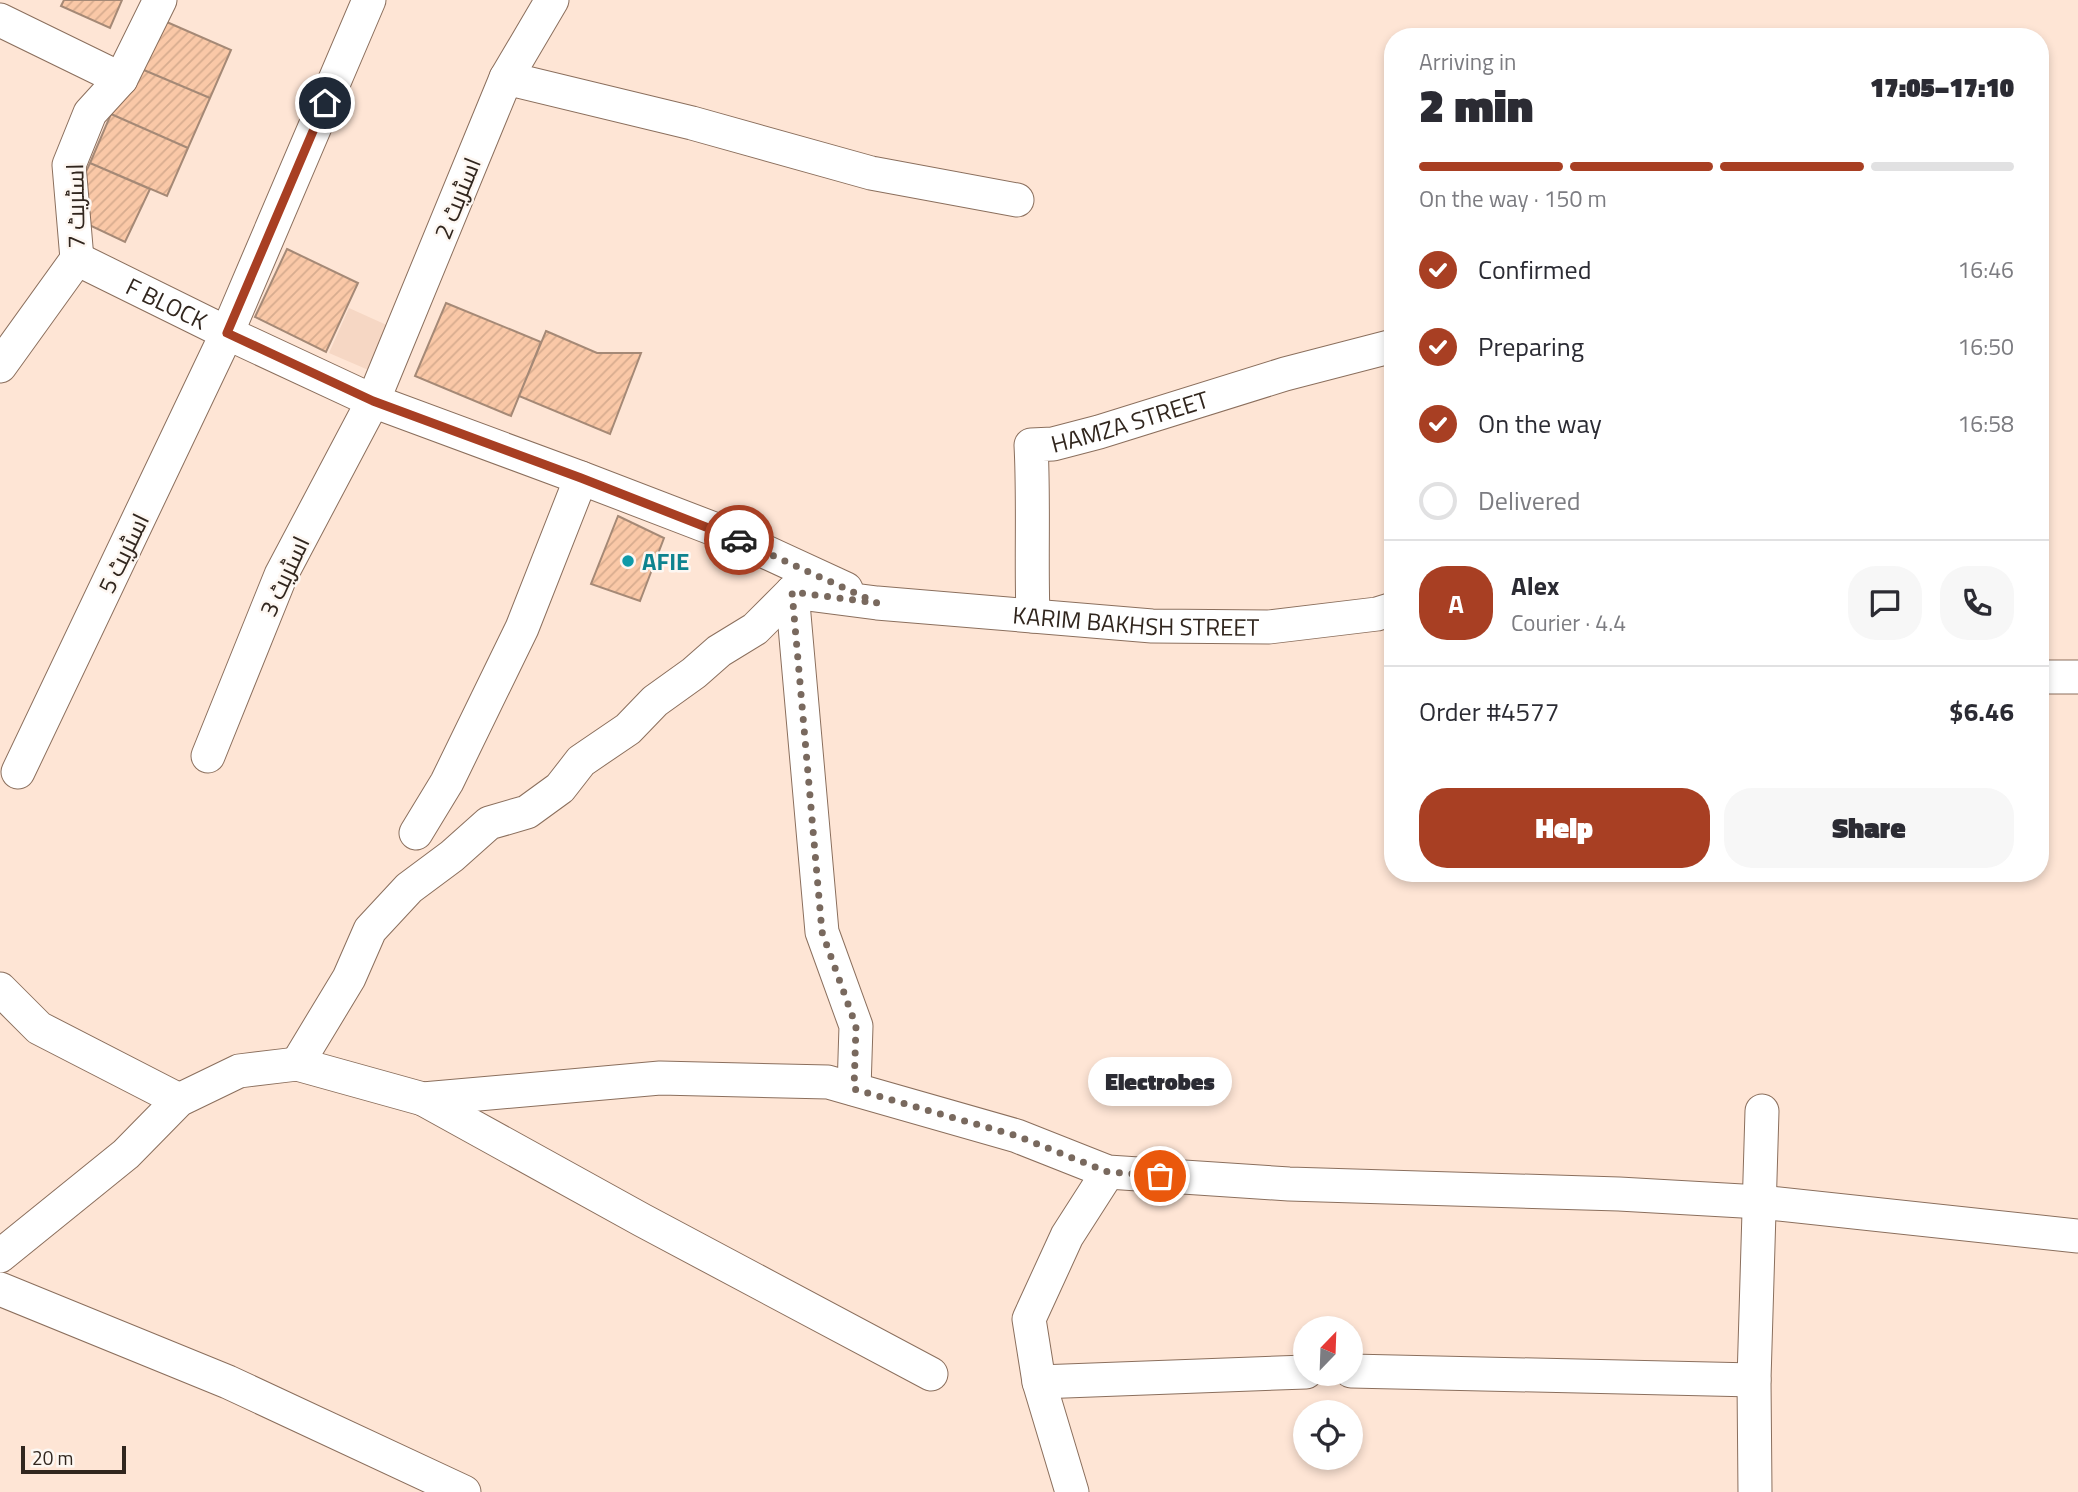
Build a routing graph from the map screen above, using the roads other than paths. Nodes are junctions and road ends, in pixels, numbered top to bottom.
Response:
1 (160, 0) edge
2 (369, 0) edge
3 (552, 0) edge
4 (0, 20) edge
5 (506, 78) junction
6 (121, 79) junction
7 (1017, 200) dead end
8 (77, 259) junction
9 (227, 333) junction
10 (1384, 348) edge
11 (0, 366) edge
12 (373, 401) junction
13 (581, 478) junction
14 (792, 592) junction
15 (877, 603) junction
16 (1384, 612) edge
17 (1033, 616) junction
18 (2049, 677) edge
19 (2078, 677) edge
20 (208, 756) dead end
21 (18, 772) dead end
22 (416, 833) dead end
23 (0, 989) edge
24 (297, 1064) junction
25 (854, 1089) junction
26 (424, 1099) junction
27 (179, 1100) junction
28 (1762, 1111) dead end
29 (1108, 1172) junction
30 (1760, 1202) junction
31 (2078, 1237) edge
32 (2, 1252) edge
33 (0, 1289) edge
34 (1363, 1371) edge
35 (1293, 1372) edge
36 (931, 1374) dead end
37 (1754, 1380) junction
38 (1039, 1382) junction
39 (464, 1492) edge
40 (1072, 1492) edge
41 (1755, 1492) edge

1 - 6 street, اسٹریٹ 7
2 - 9 street, اسٹریٹ 5
3 - 5 street, اسٹریٹ 2
4 - 6 street
5 - 7 street
5 - 12 street, اسٹریٹ 2
6 - 8 street, اسٹریٹ 7
8 - 9 street, F BLOCK
8 - 11 street, اسٹریٹ 7
9 - 12 street, F BLOCK
9 - 21 street, اسٹریٹ 5
10 - 17 street, HAMZA STREET
12 - 13 street, F BLOCK
12 - 20 street, اسٹریٹ 3
13 - 15 street, F BLOCK
13 - 22 street
14 - 15 street, KARIM BAKHSH STREET
14 - 24 street
14 - 25 street
15 - 17 street, KARIM BAKHSH STREET
16 - 17 street, KARIM BAKHSH STREET
18 - 19 street
23 - 27 street
24 - 26 street
24 - 27 street
25 - 26 street
25 - 29 street
26 - 36 street
27 - 32 street
28 - 30 street
29 - 30 street
29 - 38 street
30 - 31 street
30 - 37 street
33 - 39 street
34 - 37 street
35 - 38 street
37 - 41 street
38 - 40 street

